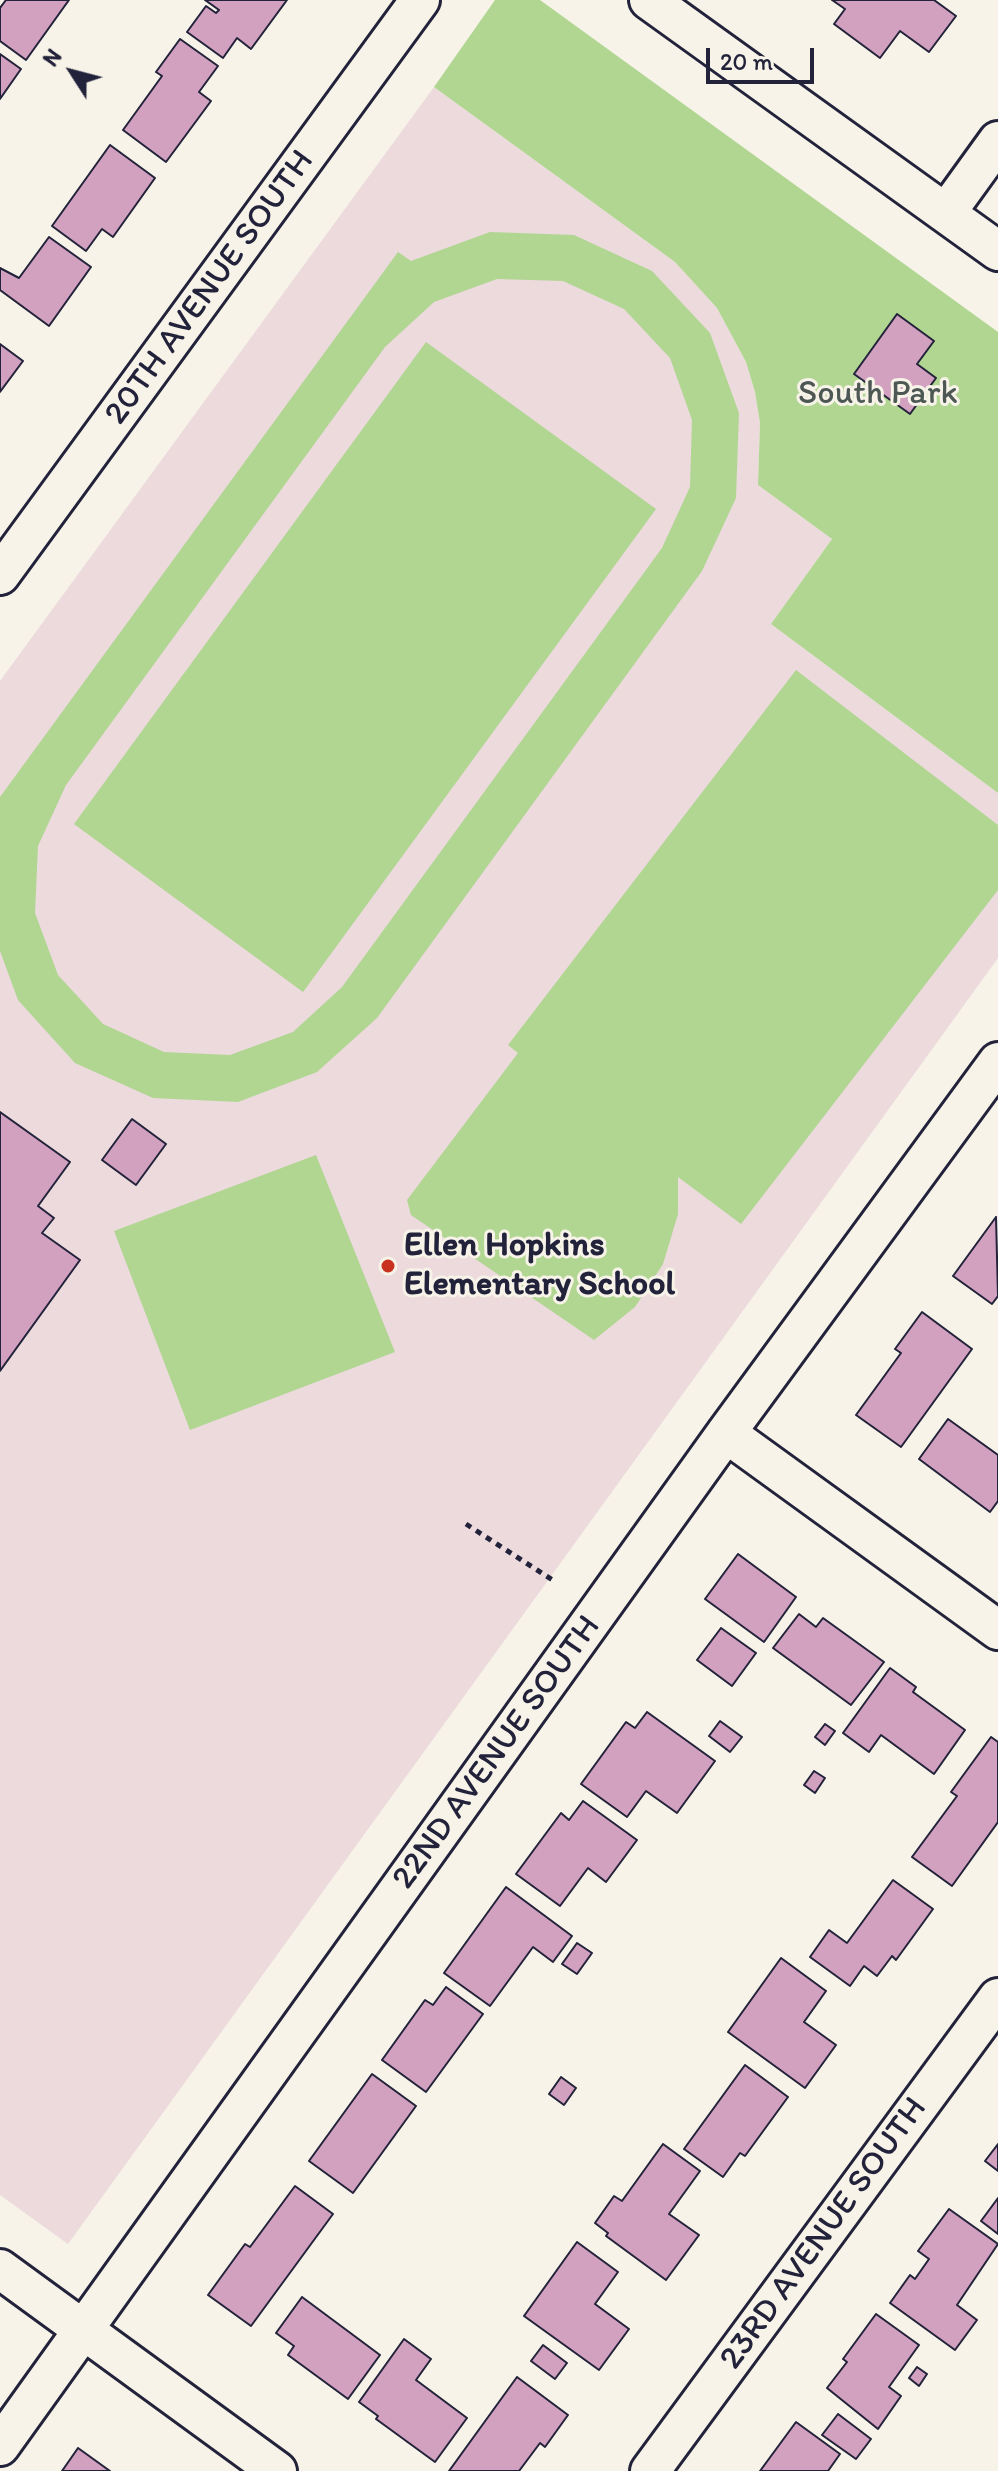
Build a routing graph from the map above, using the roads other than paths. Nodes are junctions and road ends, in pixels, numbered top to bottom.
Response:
1 (420, 0) edge
2 (649, 0) edge
3 (998, 141) edge
4 (946, 213) junction
5 (998, 251) edge
6 (0, 575) edge
7 (998, 1062) edge
8 (726, 1433) junction
9 (998, 1630) edge
10 (998, 1998) edge
11 (0, 2269) edge
12 (84, 2331) junction
13 (0, 2446) edge
14 (277, 2471) edge
15 (650, 2471) edge

1 - 6 street, 20TH AVENUE SOUTH
2 - 4 street
3 - 4 street
4 - 5 street
7 - 8 street, 22ND AVENUE SOUTH
8 - 9 street
8 - 12 street, 22ND AVENUE SOUTH
10 - 15 street, 23RD AVENUE SOUTH
11 - 12 street
12 - 13 street, 22ND AVENUE SOUTH
12 - 14 street

